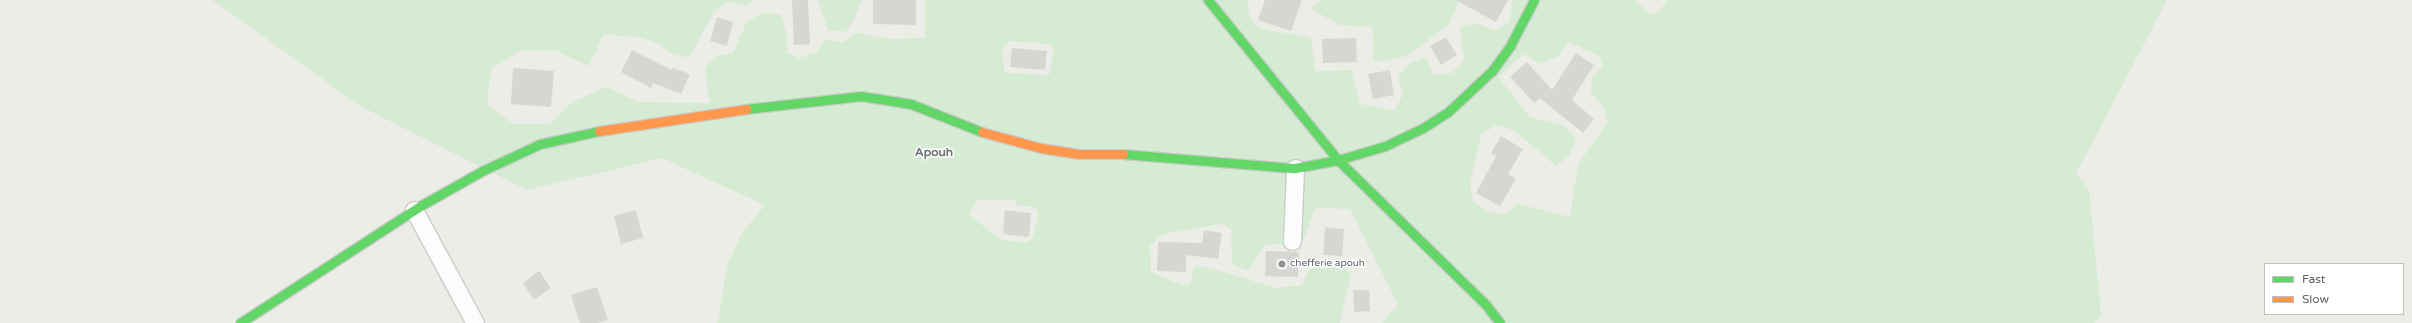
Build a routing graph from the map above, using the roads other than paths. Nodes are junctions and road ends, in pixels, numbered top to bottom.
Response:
1 (1208, 0) edge
2 (1534, 0) edge
3 (1338, 160) junction
4 (1295, 168) junction
5 (414, 210) junction
6 (1292, 241) dead end
7 (240, 323) edge
8 (475, 323) edge
9 (1500, 323) edge

1 - 3 street
2 - 3 street
3 - 4 street
3 - 9 street
4 - 5 street
4 - 6 street
5 - 7 street
5 - 8 street

